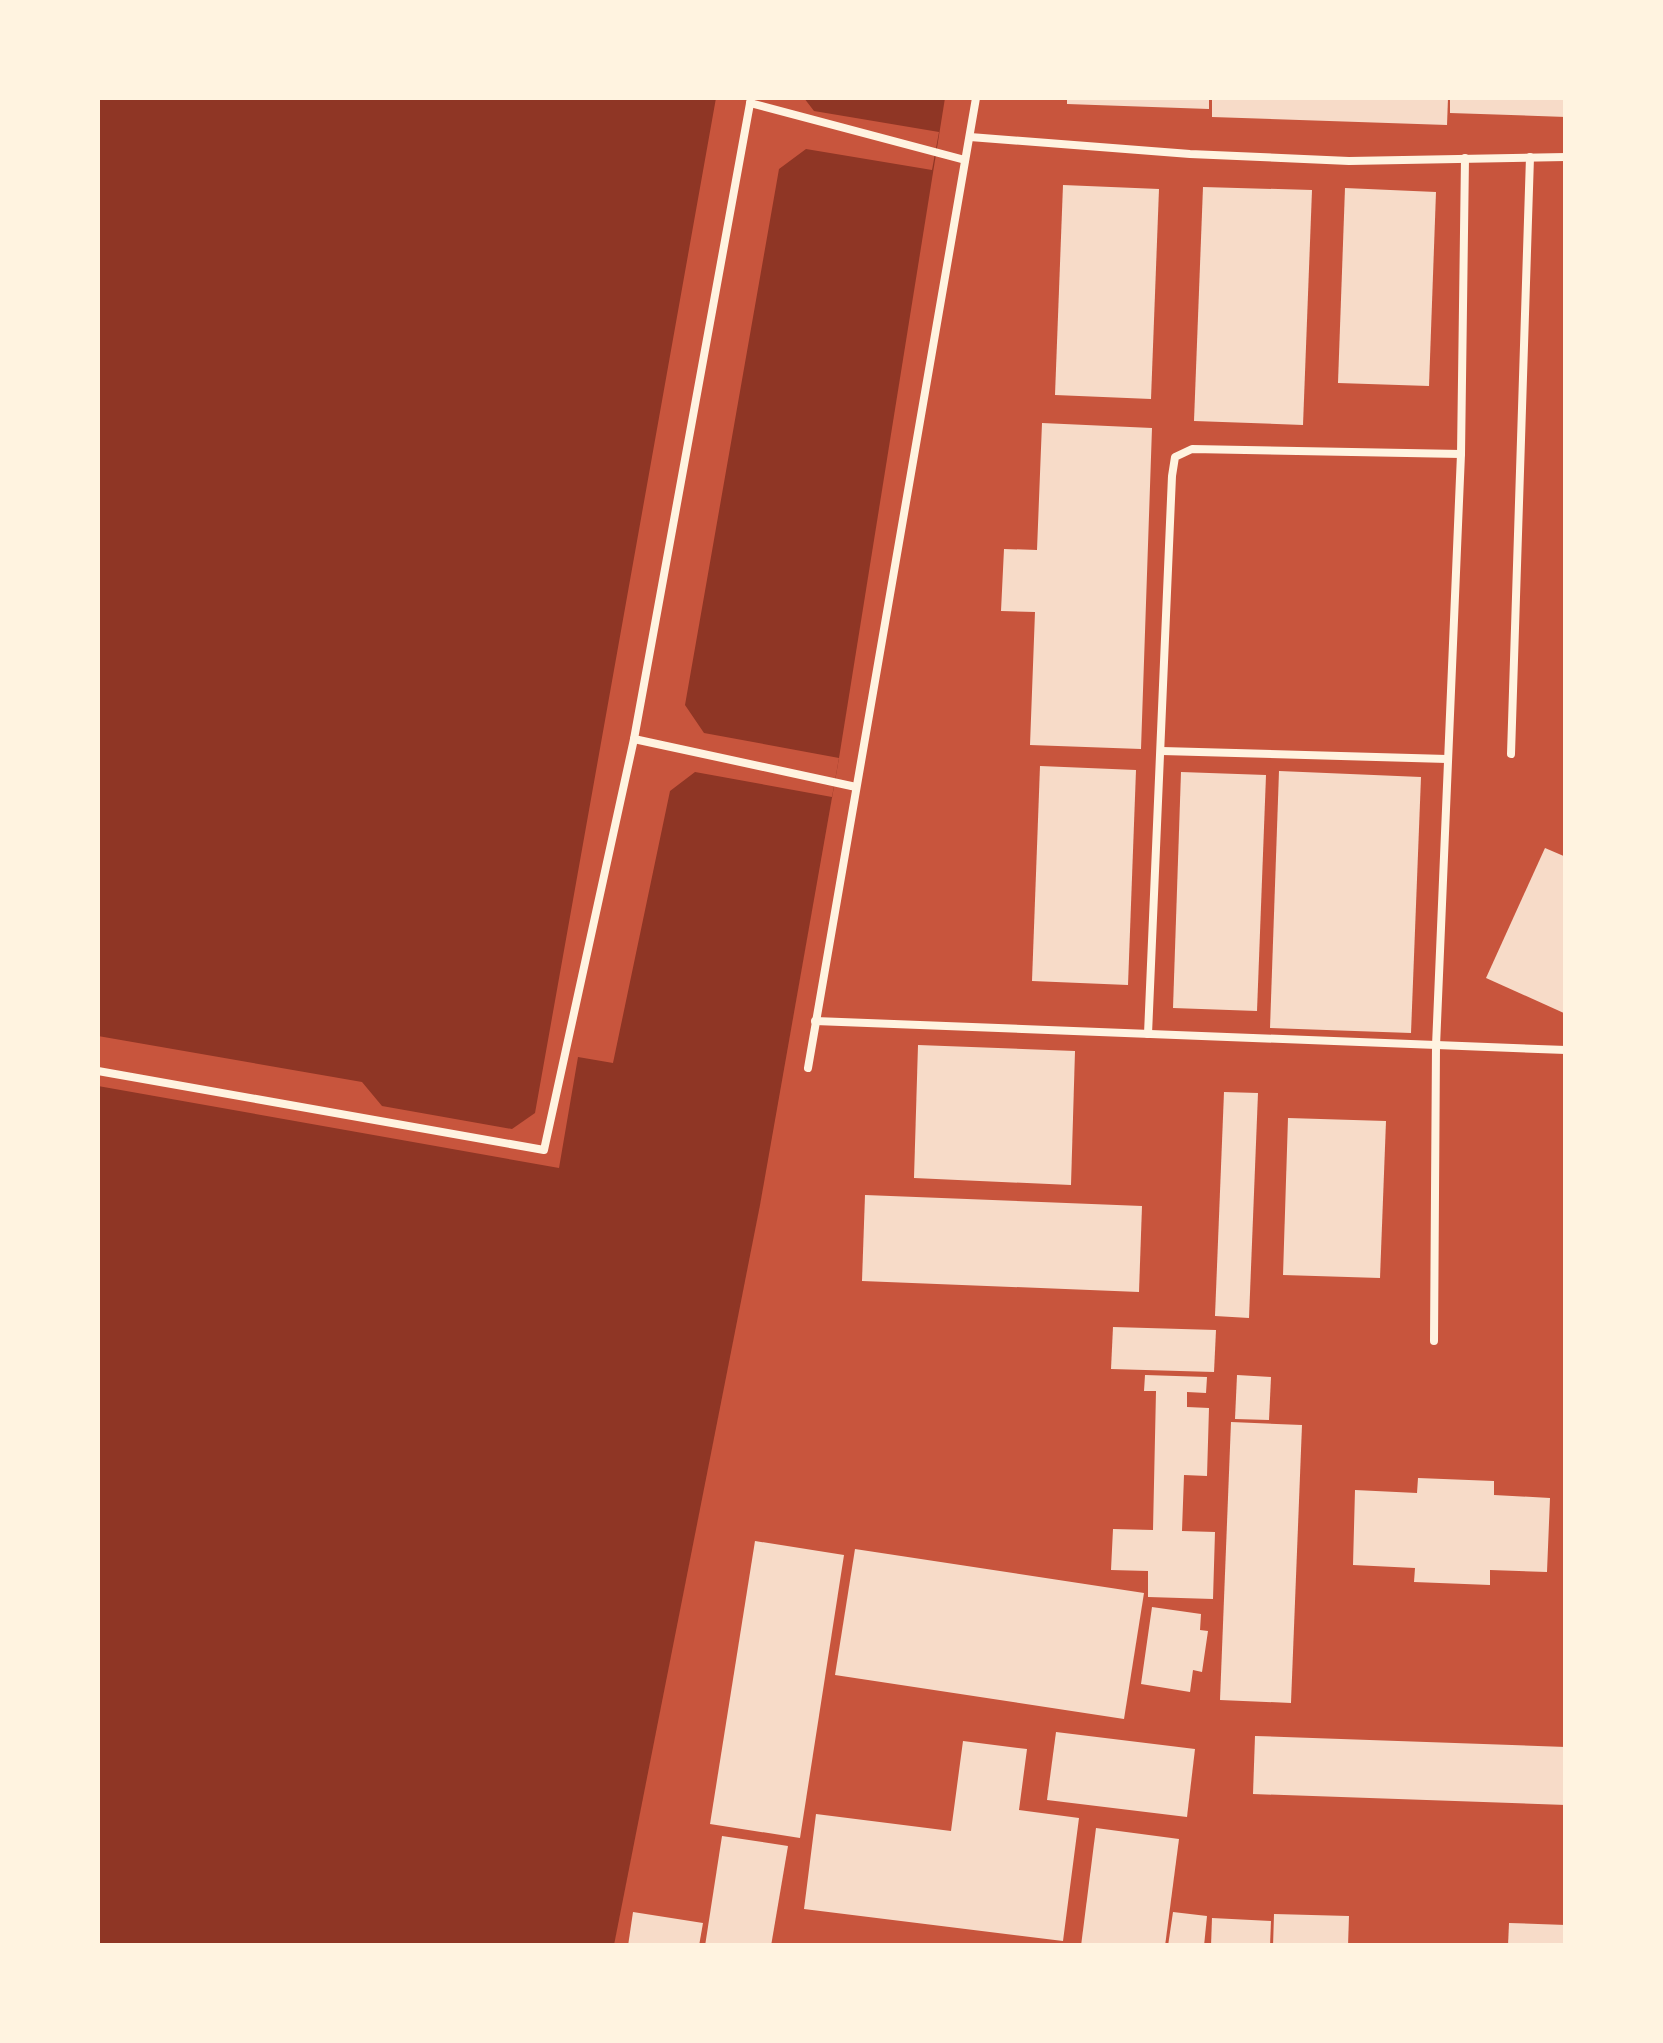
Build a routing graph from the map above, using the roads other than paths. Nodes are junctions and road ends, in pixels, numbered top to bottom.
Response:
1 (976, 98) edge
2 (750, 100) edge
3 (970, 137) junction
4 (1566, 156) edge
5 (1530, 157) junction
6 (1465, 158) junction
7 (965, 160) junction
8 (1461, 454) junction
9 (634, 740) junction
10 (1162, 751) junction
11 (1511, 754) dead end
12 (1447, 759) junction
13 (856, 787) junction
14 (815, 1021) junction
15 (1148, 1034) junction
16 (1436, 1046) junction
17 (1566, 1050) edge
18 (808, 1068) dead end
19 (98, 1071) edge
20 (1434, 1342) dead end

1 - 3 lane
2 - 7 lane
2 - 9 lane
3 - 6 lane
3 - 7 lane
4 - 5 lane
5 - 6 lane
5 - 11 lane
6 - 8 lane
7 - 13 lane
8 - 10 lane
8 - 12 lane
9 - 13 lane
9 - 19 lane
10 - 12 lane
10 - 15 lane
12 - 16 lane
13 - 14 lane
14 - 15 lane
14 - 18 lane
15 - 16 lane
16 - 17 lane
16 - 20 lane

